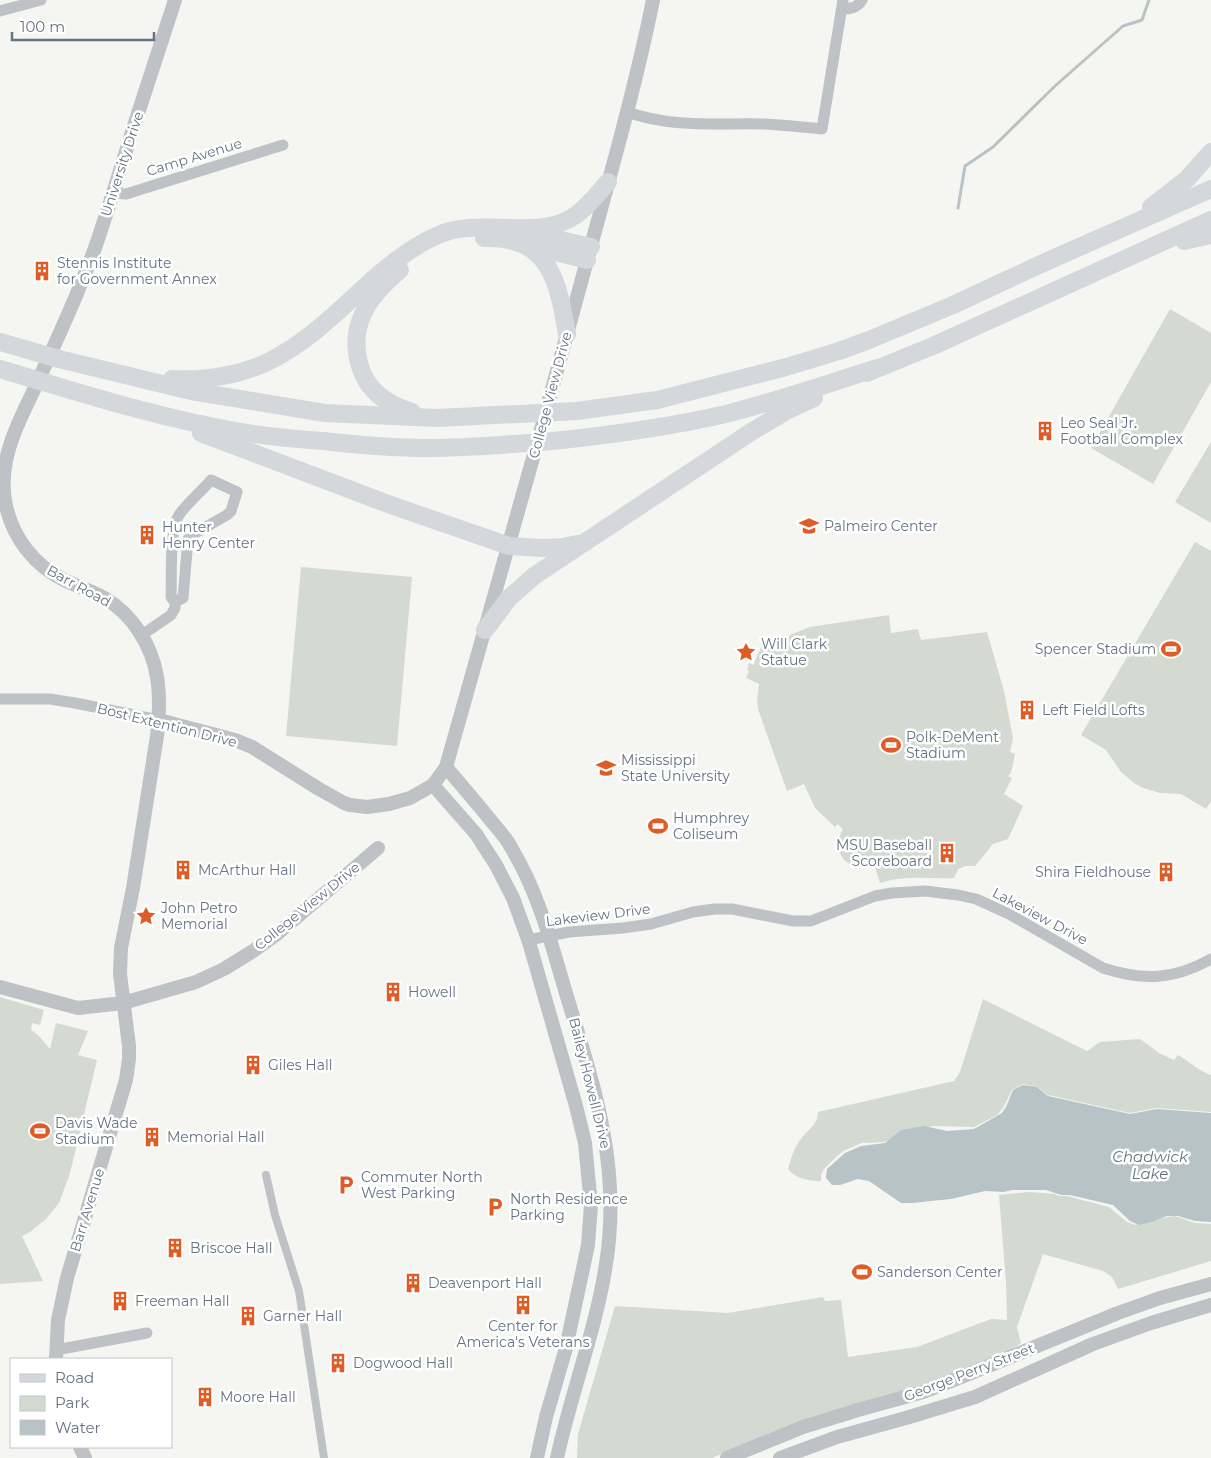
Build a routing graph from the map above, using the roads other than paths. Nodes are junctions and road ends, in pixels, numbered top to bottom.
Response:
1 (41, 0) edge
2 (174, 0) edge
3 (652, 0) edge
4 (862, 0) edge
5 (842, 5) edge
6 (0, 11) edge
7 (626, 112) junction
8 (283, 145) dead end
9 (1211, 152) edge
10 (608, 182) junction
11 (1211, 189) edge
12 (113, 193) junction
13 (1211, 220) edge
14 (504, 228) junction
15 (1211, 235) edge
16 (521, 243) junction
17 (589, 254) junction
18 (1041, 264) junction
19 (1106, 268) junction
20 (64, 325) joint
21 (567, 334) junction
22 (0, 342) edge
23 (877, 368) junction
24 (0, 369) edge
25 (106, 371) junction
26 (128, 407) junction
27 (437, 418) junction
28 (173, 537) junction
29 (188, 539) junction
30 (584, 542) junction
31 (509, 546) junction
32 (175, 602) junction
33 (486, 630) junction
34 (142, 636) junction
35 (0, 700) edge
36 (158, 720) junction
37 (446, 767) junction
38 (433, 785) junction
39 (378, 848) dead end
40 (549, 935) junction
41 (528, 940) junction
42 (1211, 959) edge
43 (0, 987) edge
44 (123, 1003) junction
45 (266, 1174) dead end
46 (1211, 1284) edge
47 (1211, 1305) edge
48 (147, 1333) dead end
49 (56, 1355) edge
50 (324, 1458) edge
51 (537, 1458) edge
52 (557, 1458) edge
53 (727, 1458) edge
54 (780, 1458) edge

1 - 6 street
2 - 12 street, University Drive
3 - 7 street, College View Drive
4 - 5 street
5 - 7 street
7 - 10 street, College View Drive
8 - 12 street, Camp Avenue
9 - 18 main road
10 - 14 main road
10 - 17 street, College View Drive
11 - 18 main road
12 - 20 street, University Drive
13 - 19 main road
14 - 17 main road
14 - 25 main road
15 - 19 main road
16 - 17 main road
16 - 21 main road
16 - 27 main road
17 - 21 street, College View Drive
18 - 27 main road
19 - 23 main road
20 - 34 street, Barr Road
21 - 31 street, College View Drive
22 - 25 main road
23 - 26 main road
23 - 30 main road
24 - 26 main road
25 - 27 main road
26 - 31 main road
28 - 29 street
28 - 29 street
28 - 32 street
29 - 32 street
30 - 31 main road
30 - 33 main road
31 - 33 street, College View Drive
32 - 34 street
33 - 37 street, College View Drive
34 - 36 street, Barr Road
35 - 36 street, Bost Extention Drive
36 - 38 street, Bost Extention Drive
36 - 44 street, Barr Road
37 - 38 street, College View Drive
37 - 40 street, Bailey Howell Drive
38 - 41 street, Bailey Howell Drive
39 - 44 street, College View Drive
40 - 41 street, Lakeview Drive
40 - 42 street, Lakeview Drive
40 - 52 street, Bailey Howell Drive
41 - 51 street, Bailey Howell Drive
43 - 44 street, College View Drive
44 - 49 street, Barr Avenue
45 - 50 street
46 - 53 street, George Perry Street
47 - 54 street, George Perry Street
48 - 49 street

